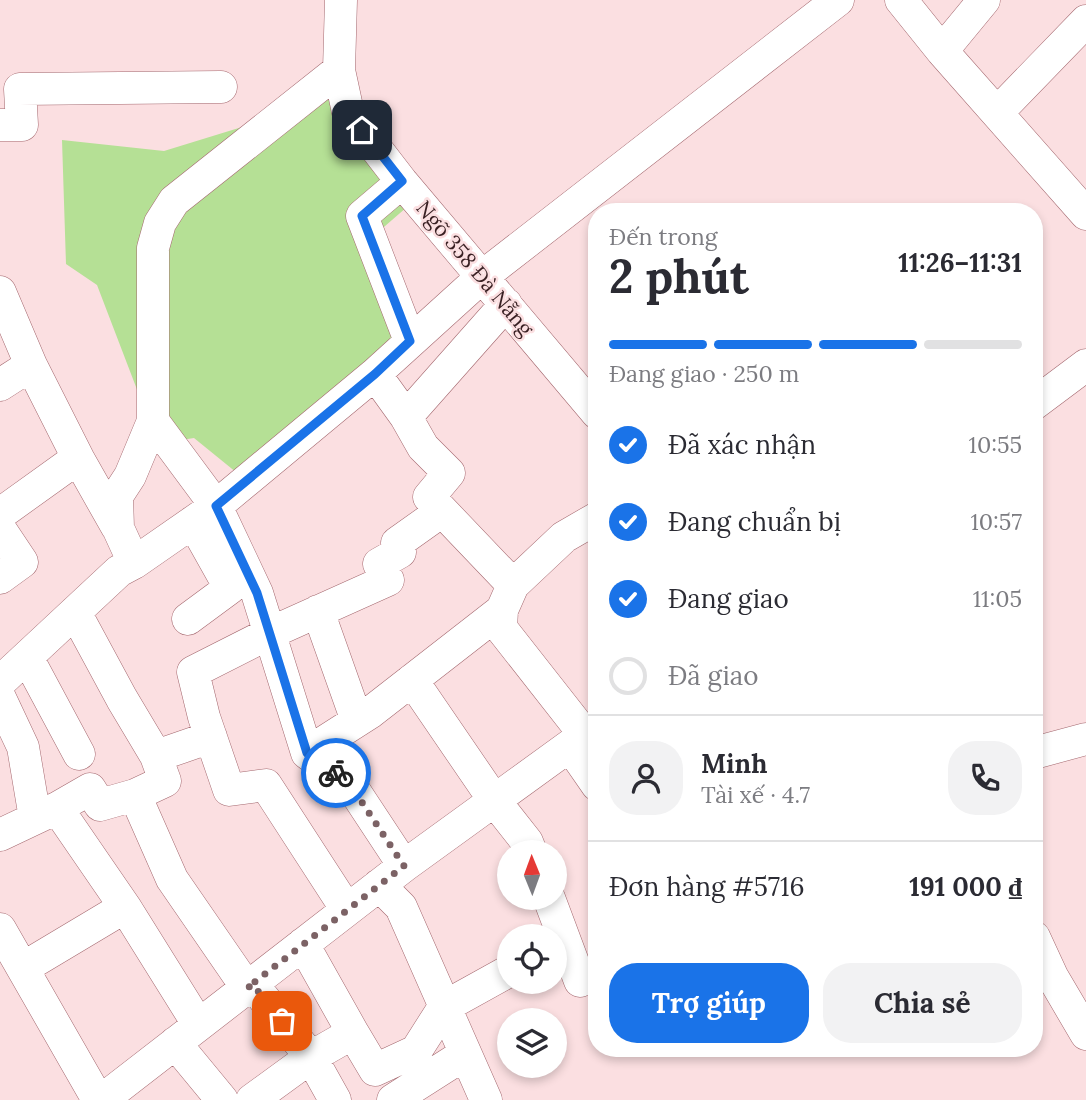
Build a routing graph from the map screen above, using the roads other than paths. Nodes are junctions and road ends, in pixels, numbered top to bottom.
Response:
1 (341, 0) edge
2 (838, 0) edge
3 (901, 0) edge
4 (984, 0) edge
5 (1086, 21) edge
6 (942, 51) junction
7 (339, 70) junction
8 (221, 87) dead end
9 (997, 113) junction
10 (0, 125) edge
11 (402, 181) junction
12 (1086, 214) edge
13 (483, 276) junction
14 (0, 292) edge
15 (506, 304) junction
16 (410, 341) junction
17 (31, 365) junction
18 (1086, 365) edge
19 (375, 374) junction
20 (0, 385) edge
21 (1043, 397) edge
22 (588, 402) edge
23 (406, 417) junction
24 (153, 421) junction
25 (78, 458) junction
26 (442, 511) junction
27 (0, 514) edge
28 (204, 514) junction
29 (588, 523) edge
30 (118, 528) junction
31 (0, 529) edge
32 (134, 563) junction
33 (0, 578) edge
34 (507, 597) junction
35 (318, 611) junction
36 (75, 612) junction
37 (188, 619) dead end
38 (270, 633) junction
39 (27, 657) junction
40 (412, 680) junction
41 (0, 682) edge
42 (0, 698) edge
43 (357, 721) junction
44 (208, 727) junction
45 (584, 736) edge
46 (1086, 739) edge
47 (1043, 751) edge
48 (307, 753) junction
49 (79, 754) dead end
50 (156, 757) junction
51 (135, 795) junction
52 (494, 800) junction
53 (46, 813) junction
54 (0, 835) edge
55 (525, 840) edge
56 (404, 866) junction
57 (379, 885) junction
58 (125, 908) junction
59 (347, 910) junction
60 (0, 929) edge
61 (303, 944) junction
62 (567, 956) edge
63 (1043, 956) edge
64 (23, 968) junction
65 (497, 978) edge
66 (580, 981) dead end
67 (247, 988) junction
68 (444, 1007) junction
69 (353, 1032) junction
70 (186, 1034) junction
71 (1086, 1034) edge
72 (465, 1054) junction
73 (311, 1057) junction
74 (100, 1100) edge
75 (222, 1100) edge
76 (252, 1100) edge
77 (335, 1100) edge
78 (393, 1100) edge
79 (486, 1100) edge

1 - 7 street, Ngõ 358 Đà Nẵng
2 - 13 street
3 - 6 street
4 - 6 street
5 - 9 street
6 - 9 street
7 - 11 street, Ngõ 358 Đà Nẵng
7 - 24 street
8 - 10 street
9 - 12 street
11 - 13 street, Ngõ 358 Đà Nẵng
11 - 16 street
13 - 15 street, Ngõ 358 Đà Nẵng
13 - 16 street
14 - 17 street
15 - 22 street, Ngõ 358 Đà Nẵng
15 - 23 street
16 - 19 street
17 - 20 street
17 - 25 street
18 - 21 street
19 - 23 street
19 - 28 street
23 - 26 street
24 - 28 street
24 - 30 street
25 - 27 street
25 - 30 street
26 - 34 street
26 - 35 street
28 - 32 street
28 - 37 street
28 - 38 street
29 - 34 street
30 - 32 street
31 - 33 street
32 - 36 street
34 - 40 street
34 - 45 street
35 - 38 street
35 - 43 street
36 - 39 street
36 - 50 street
38 - 44 street
38 - 48 street
39 - 41 street
39 - 49 street
40 - 43 street
40 - 52 street
42 - 53 street
43 - 48 street
44 - 50 street
44 - 59 street
45 - 52 street
46 - 47 street
48 - 56 street
50 - 51 street
51 - 53 street
51 - 67 street
52 - 55 street
52 - 56 street
53 - 54 street
53 - 58 street
56 - 57 street
57 - 59 street
57 - 68 street
58 - 64 street
58 - 70 street
59 - 61 street
60 - 64 street
61 - 67 street
61 - 69 street
62 - 66 street
63 - 71 street
64 - 74 street
65 - 68 street
67 - 70 street
67 - 73 street
68 - 69 street
68 - 72 street
69 - 73 street
70 - 74 street
70 - 75 street
72 - 78 street
72 - 79 street
73 - 76 street
73 - 77 street

